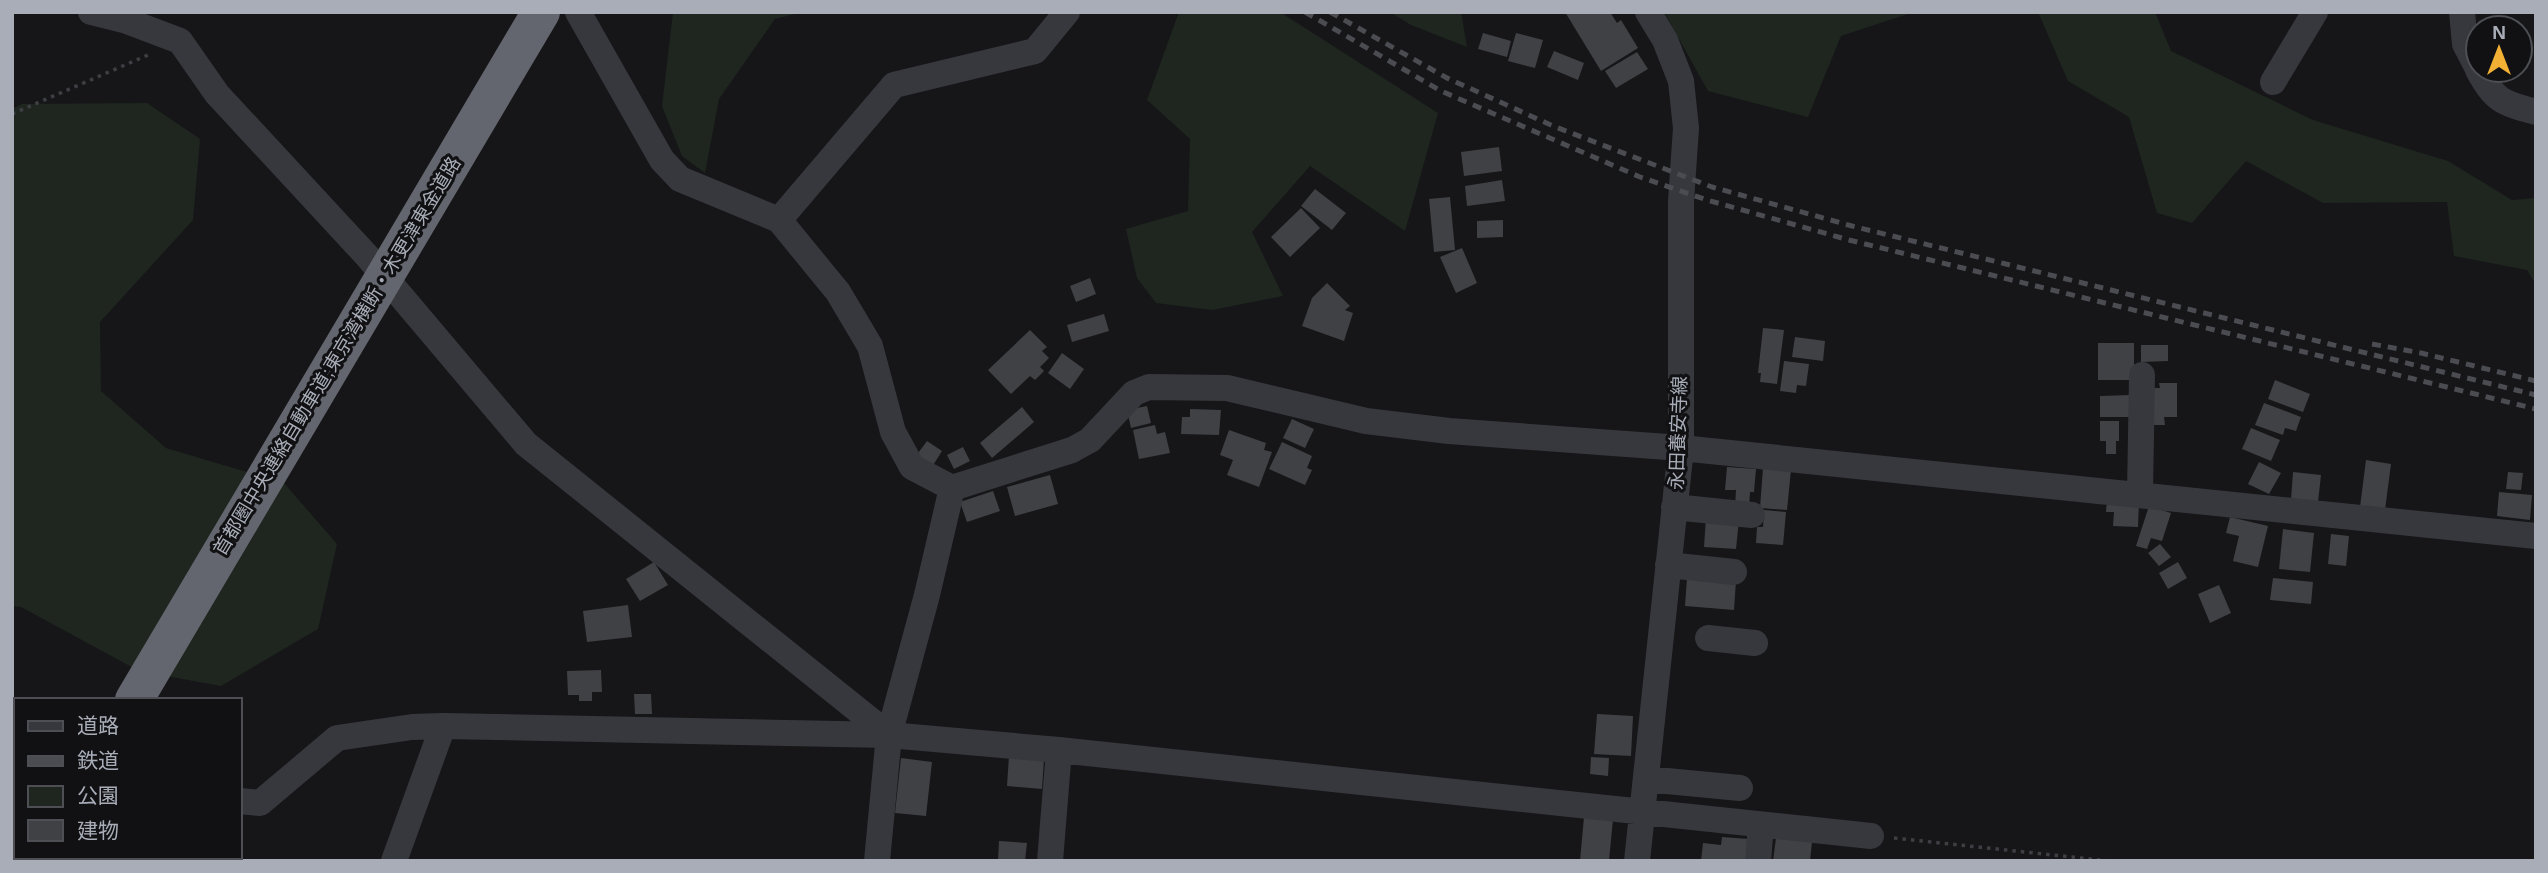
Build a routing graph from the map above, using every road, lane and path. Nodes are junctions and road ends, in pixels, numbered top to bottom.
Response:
1 (91, 12) edge
2 (541, 12) edge
3 (578, 12) edge
4 (1067, 12) edge
5 (1648, 12) edge
6 (2315, 12) edge
7 (2462, 12) edge
8 (2464, 33) edge
9 (180, 41) junction
10 (2273, 82) dead end
11 (2486, 84) edge
12 (2536, 111) edge
13 (12, 114) edge
14 (779, 220) junction
15 (2142, 375) dead end
16 (1681, 448) junction
17 (952, 488) junction
18 (2140, 494) junction
19 (1674, 507) junction
20 (1752, 515) dead end
21 (2536, 536) edge
22 (1668, 565) junction
23 (1734, 572) dead end
24 (1708, 638) dead end
25 (1755, 643) dead end
26 (135, 698) edge
27 (443, 726) junction
28 (888, 735) junction
29 (1059, 750) junction
30 (1646, 779) junction
31 (1740, 788) dead end
32 (242, 801) edge
33 (1642, 813) junction
34 (1761, 825) junction
35 (1871, 836) joint
36 (394, 861) edge
37 (877, 861) edge
38 (1049, 861) edge
39 (1637, 861) edge
40 (1758, 861) edge
41 (2109, 861) edge

1 - 9 street
2 - 26 highway, 首都圏中央連絡自動車道;東京湾横断・木更津東金道路, bridge
3 - 14 street
4 - 14 street
5 - 16 street, 永田養安寺線
6 - 10 street
7 - 8 street
9 - 13 path
9 - 28 street
11 - 12 street
14 - 17 street
15 - 18 street
16 - 17 street
16 - 18 street
16 - 19 street, 永田養安寺線
17 - 28 street
18 - 21 street
19 - 20 street
19 - 22 street, 永田養安寺線
22 - 23 street
22 - 30 street, 永田養安寺線
24 - 25 street
27 - 28 street
27 - 32 street
27 - 36 street
28 - 29 street
28 - 37 street
29 - 33 street
29 - 38 street
30 - 31 street
30 - 33 street, 永田養安寺線
33 - 34 street
33 - 39 street, 永田養安寺線
34 - 35 street
34 - 40 street
35 - 41 path

